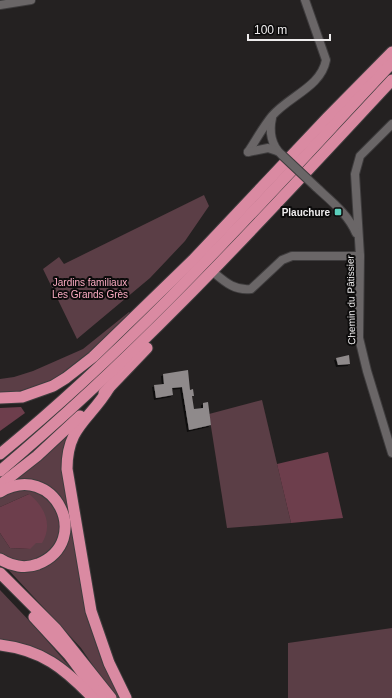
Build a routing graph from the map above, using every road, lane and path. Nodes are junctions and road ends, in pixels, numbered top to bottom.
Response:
1 (31, 0) edge
2 (305, 0) edge
3 (0, 5) edge
4 (392, 52) edge
5 (392, 63) edge
6 (392, 80) edge
7 (272, 116) junction
8 (392, 124) edge
9 (279, 153) junction
10 (359, 238) junction
11 (360, 256) junction
12 (212, 271) junction
13 (170, 315) junction
14 (109, 388) junction
15 (0, 398) edge
16 (392, 453) edge
17 (0, 454) edge
18 (0, 471) edge
19 (0, 484) edge
20 (0, 492) edge
21 (0, 559) edge
22 (0, 573) edge
23 (0, 583) edge
24 (0, 645) edge
25 (93, 698) edge
26 (101, 698) edge
27 (112, 698) edge
28 (126, 698) edge

1 - 3 street
2 - 7 street
4 - 15 highway
5 - 17 highway
6 - 12 highway
7 - 9 street
7 - 9 street
8 - 10 street, Chemin du Pâtissier
9 - 10 street, bridge
10 - 11 street, Chemin du Pâtissier
11 - 12 street
11 - 16 street, Chemin du Pâtissier
12 - 13 highway
13 - 14 highway
13 - 18 highway
14 - 19 highway
14 - 28 highway
20 - 21 highway
22 - 27 highway
23 - 26 highway
24 - 25 highway

